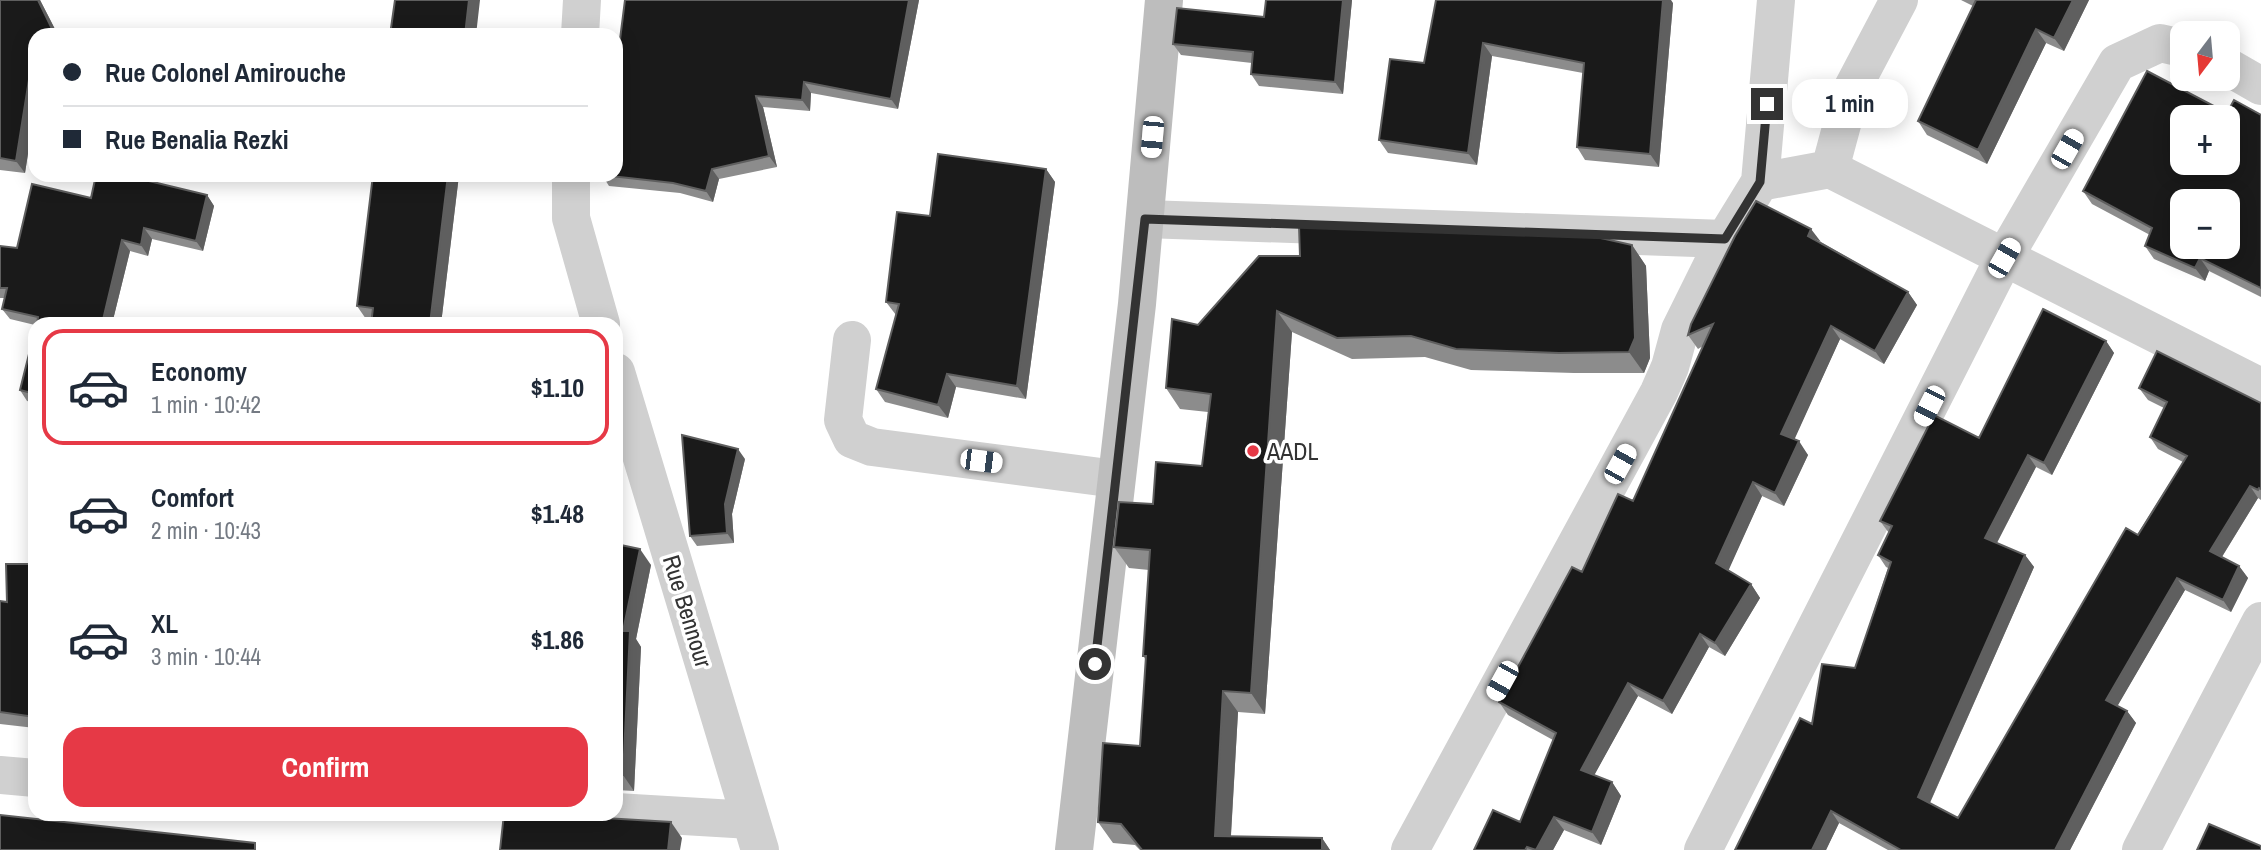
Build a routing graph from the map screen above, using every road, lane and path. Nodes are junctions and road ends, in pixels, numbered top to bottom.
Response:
1 (582, 0) edge
2 (1164, 0) edge
3 (1776, 0) edge
4 (1899, 0) edge
5 (580, 28) edge
6 (2170, 45) edge
7 (2240, 74) edge
8 (2261, 86) edge
9 (1830, 169) junction
10 (571, 182) edge
11 (1760, 182) junction
12 (1145, 219) junction
13 (1725, 239) junction
14 (2004, 258) junction
15 (599, 317) edge
16 (852, 340) dead end
17 (2261, 387) edge
18 (623, 395) edge
19 (1116, 479) junction
20 (2261, 621) edge
21 (0, 775) edge
22 (28, 777) edge
23 (623, 813) edge
24 (756, 835) edge
25 (1074, 850) edge
26 (1410, 850) edge
27 (1703, 850) edge
28 (2141, 850) edge

1 - 5 street
2 - 12 main road
3 - 11 street
4 - 9 street
6 - 14 street
7 - 8 street
9 - 11 street
9 - 14 street
10 - 15 street
11 - 13 street
12 - 13 street
12 - 19 main road
13 - 26 street
14 - 17 street
14 - 27 street
16 - 19 street
18 - 24 street, Rue Bennour
19 - 25 main road
20 - 28 street
21 - 22 street
23 - 24 street

